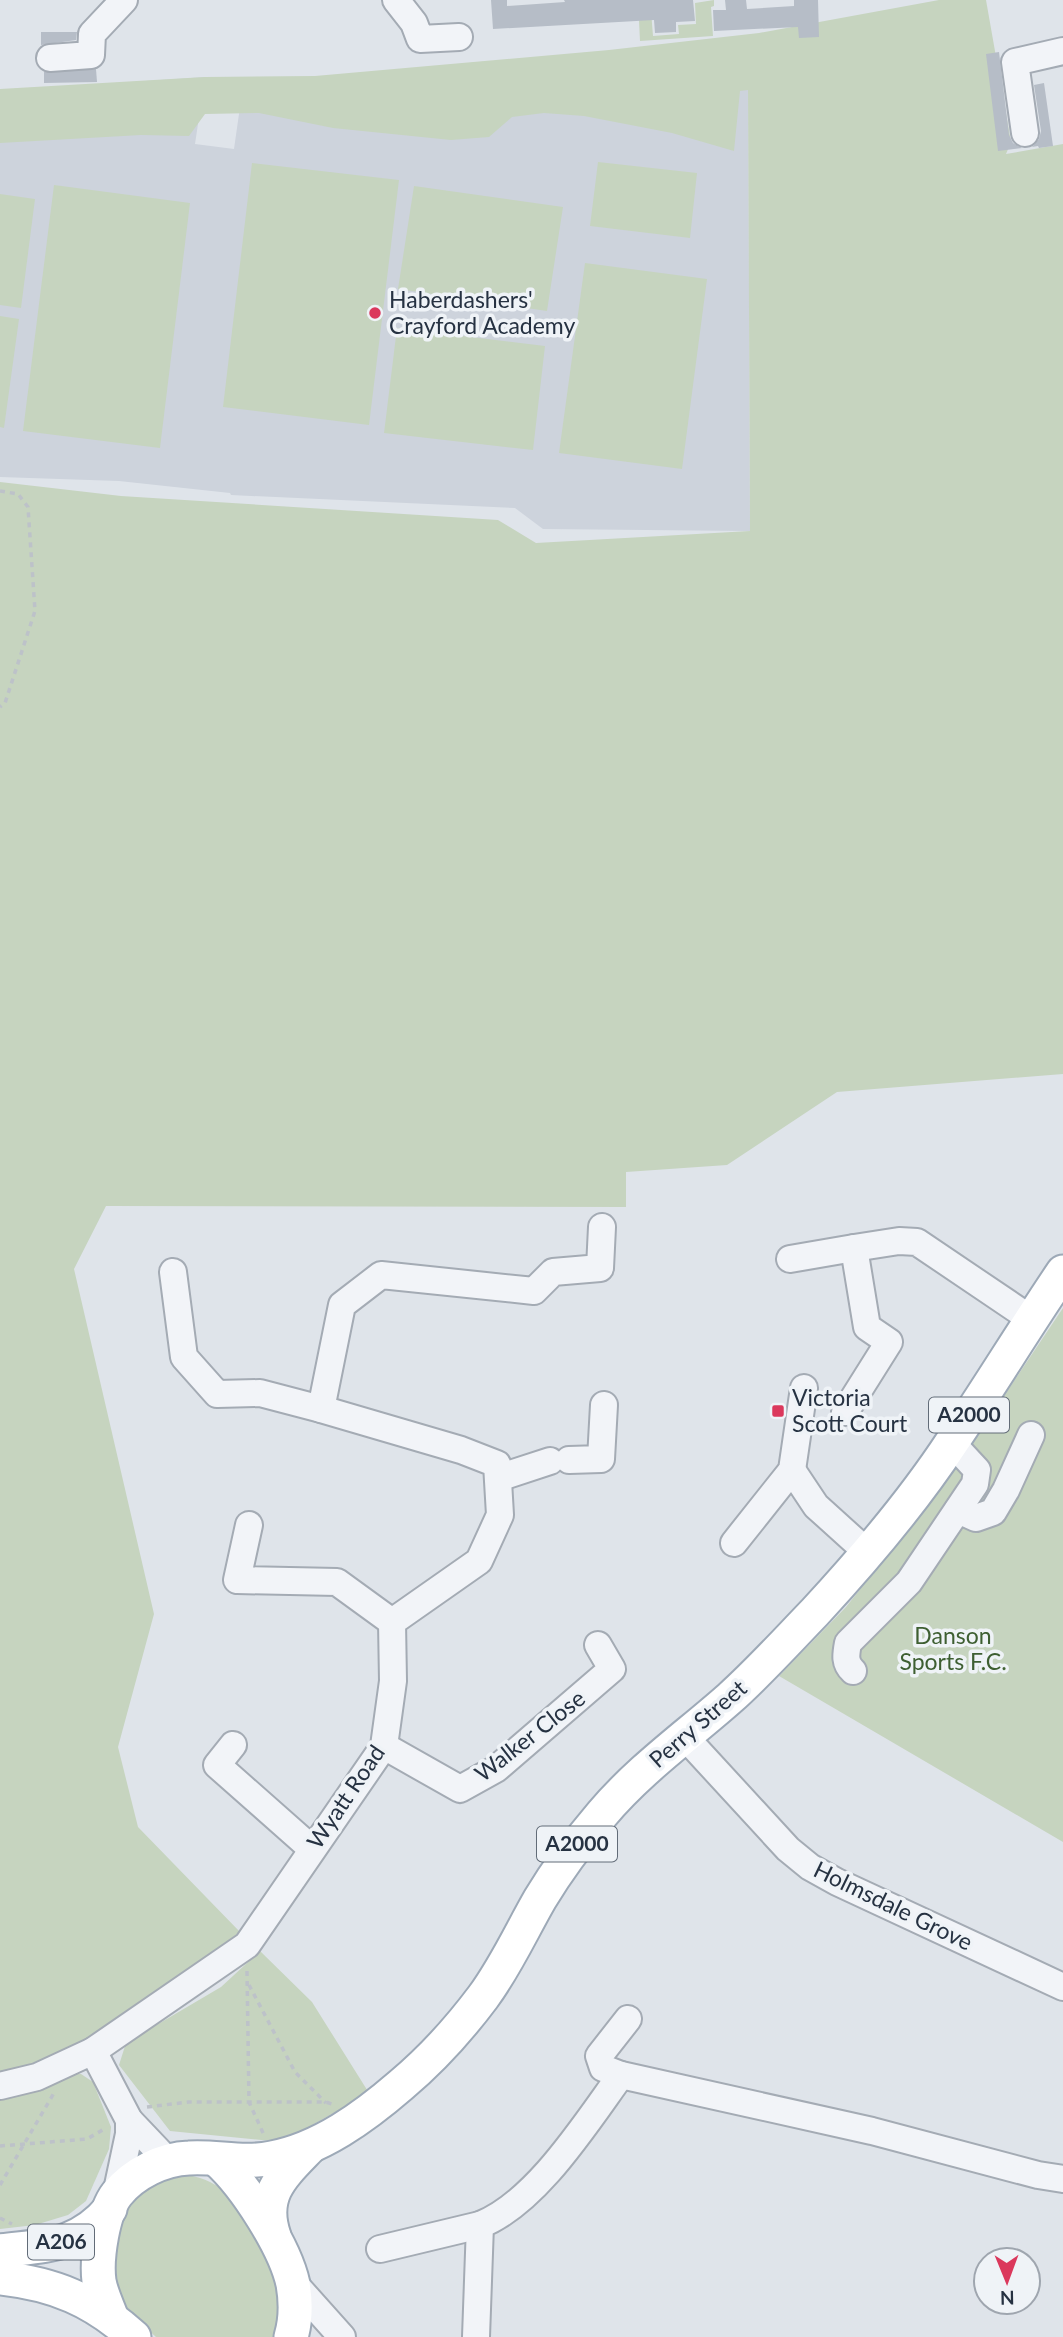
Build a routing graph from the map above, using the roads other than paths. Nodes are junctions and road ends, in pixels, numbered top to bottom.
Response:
1 (124, 0) edge
2 (396, 0) edge
3 (459, 37) dead end
4 (1063, 51) edge
5 (50, 58) dead end
6 (1025, 133) dead end
7 (602, 1227) dead end
8 (853, 1248) junction
9 (790, 1259) dead end
10 (173, 1272) dead end
11 (1063, 1272) edge
12 (1031, 1319) junction
13 (804, 1388) dead end
14 (604, 1405) dead end
15 (321, 1409) junction
16 (845, 1412) dead end
17 (1031, 1435) dead end
18 (952, 1443) junction
19 (792, 1470) junction
20 (498, 1478) junction
21 (958, 1510) junction
22 (248, 1525) dead end
23 (734, 1543) dead end
24 (867, 1552) junction
25 (392, 1622) junction
26 (598, 1645) dead end
27 (853, 1671) dead end
28 (685, 1737) junction
29 (233, 1745) dead end
30 (384, 1746) junction
31 (312, 1849) junction
32 (1063, 1987) edge
33 (628, 2019) dead end
34 (93, 2051) junction
35 (621, 2075) junction
36 (0, 2086) edge
37 (128, 2117) junction
38 (309, 2148) junction
39 (217, 2160) junction
40 (168, 2161) junction
41 (1063, 2179) edge
42 (113, 2202) junction
43 (480, 2225) junction
44 (277, 2245) junction
45 (380, 2249) dead end
46 (0, 2252) edge
47 (0, 2278) edge
48 (292, 2281) junction
49 (123, 2327) edge
50 (291, 2337) edge
51 (342, 2337) edge
52 (476, 2337) edge

1 - 5 street
2 - 3 street
4 - 6 street
7 - 15 street
8 - 9 street
8 - 12 street
8 - 16 street
10 - 15 street
11 - 12 main road, Perry Street / A2000
12 - 18 main road, Perry Street / A2000
13 - 19 street
14 - 20 street
15 - 20 street
17 - 21 street
18 - 21 street
18 - 24 main road, Perry Street / A2000
19 - 23 street
19 - 24 street
20 - 25 street
21 - 27 street
22 - 25 street
24 - 28 main road, Perry Street / A2000
25 - 30 street, Wyatt Road
26 - 30 street, Walker Close
28 - 32 street, Holmsdale Grove
28 - 38 main road, Perry Street / A2000
29 - 31 street
30 - 31 street, Wyatt Road
31 - 34 street, Wyatt Road
33 - 35 street
34 - 36 street, Wyatt Road
34 - 37 street
35 - 41 street
35 - 43 street
37 - 40 street
37 - 42 street
38 - 39 main road, Perry Street / A2000
38 - 44 main road, Perry Street / A2000
39 - 40 main road, Perry Street
39 - 44 main road
40 - 42 main road
42 - 46 main road, A206
42 - 49 main road
43 - 45 street
43 - 52 street
44 - 48 main road
47 - 49 main road, A206
48 - 50 main road
48 - 51 street

